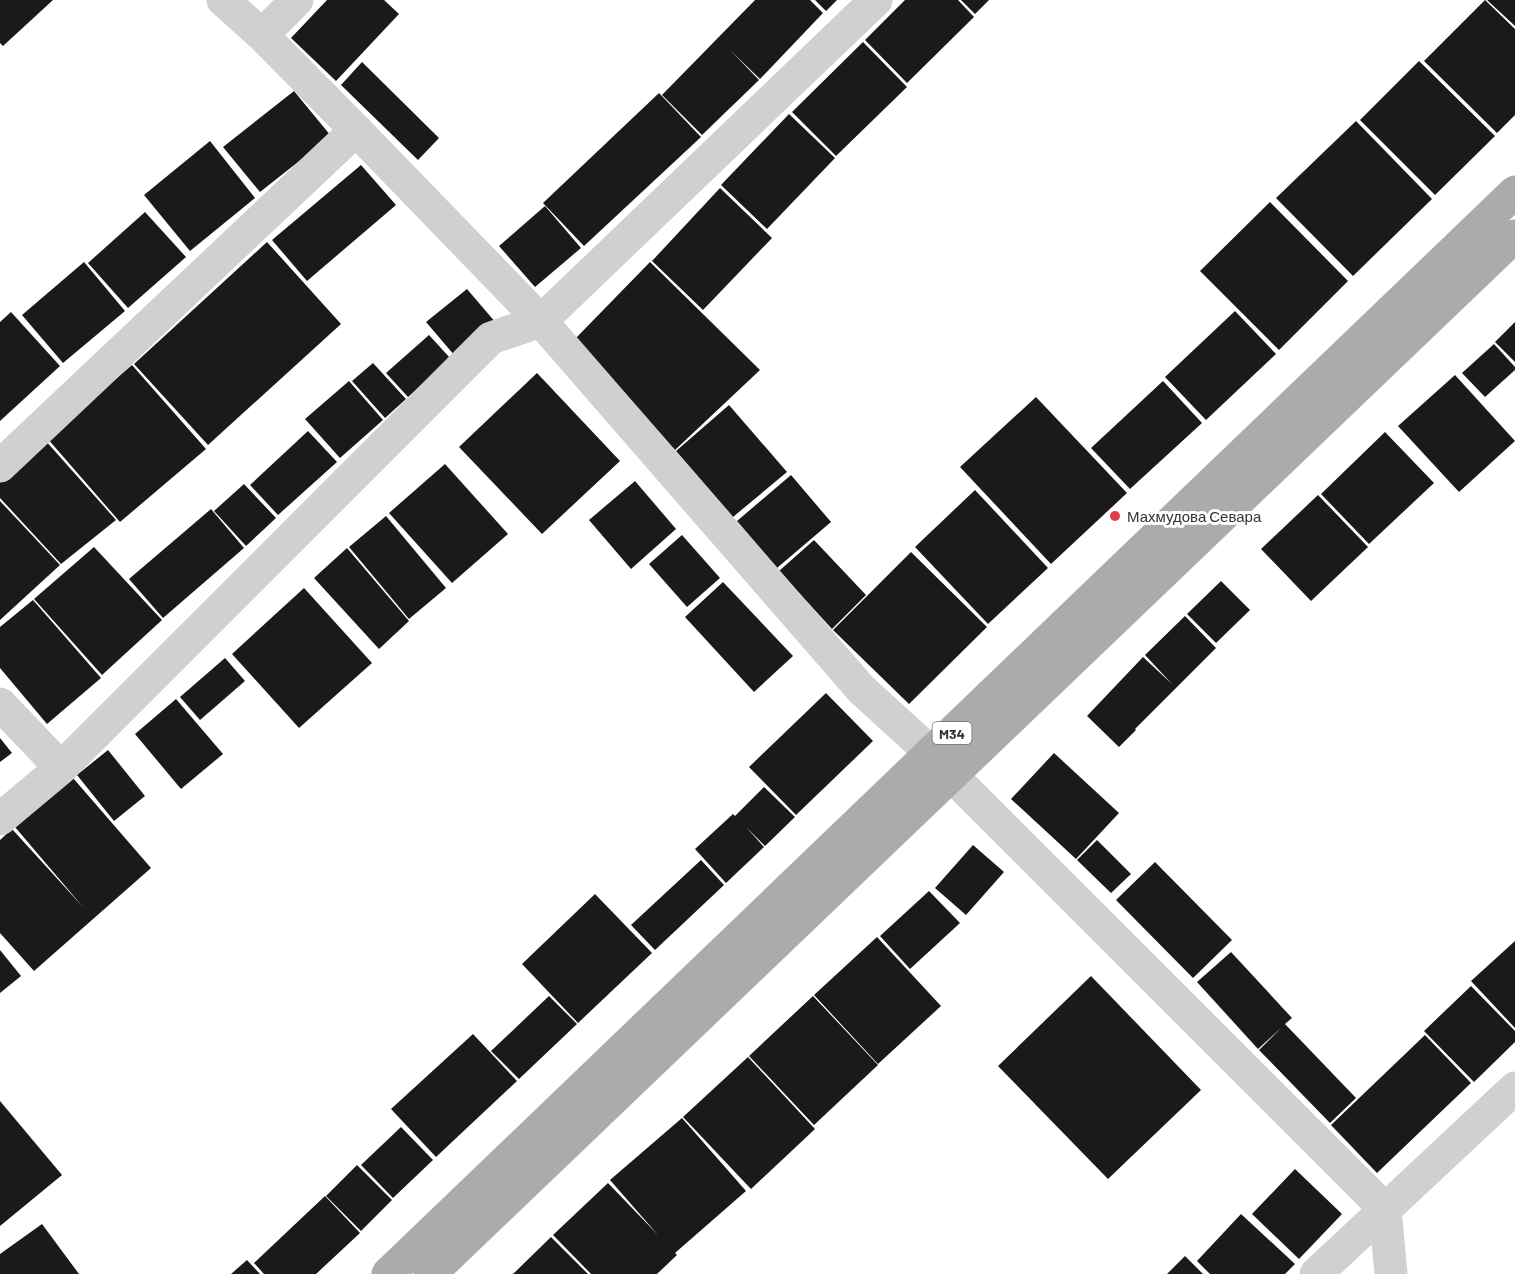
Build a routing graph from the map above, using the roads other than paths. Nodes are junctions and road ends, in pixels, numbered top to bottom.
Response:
1 (223, 0) edge
2 (297, 0) edge
3 (876, 0) edge
4 (262, 35) junction
5 (357, 130) junction
6 (1515, 192) edge
7 (1515, 236) edge
8 (541, 321) junction
9 (0, 466) edge
10 (0, 704) edge
11 (941, 765) junction
12 (61, 768) junction
13 (0, 819) edge
14 (1515, 1088) edge
15 (1385, 1209) junction
16 (388, 1274) edge
17 (430, 1274) edge
18 (1316, 1274) edge
19 (1391, 1274) edge

1 - 4 street
2 - 4 street
3 - 8 street
4 - 5 street
5 - 8 street
5 - 9 street
6 - 11 main road, M34
7 - 11 main road, M34
8 - 11 street
8 - 12 street
10 - 12 street
11 - 15 street
11 - 16 main road, M34
11 - 17 main road, M34
12 - 13 street
14 - 15 street
15 - 18 street
15 - 19 street

